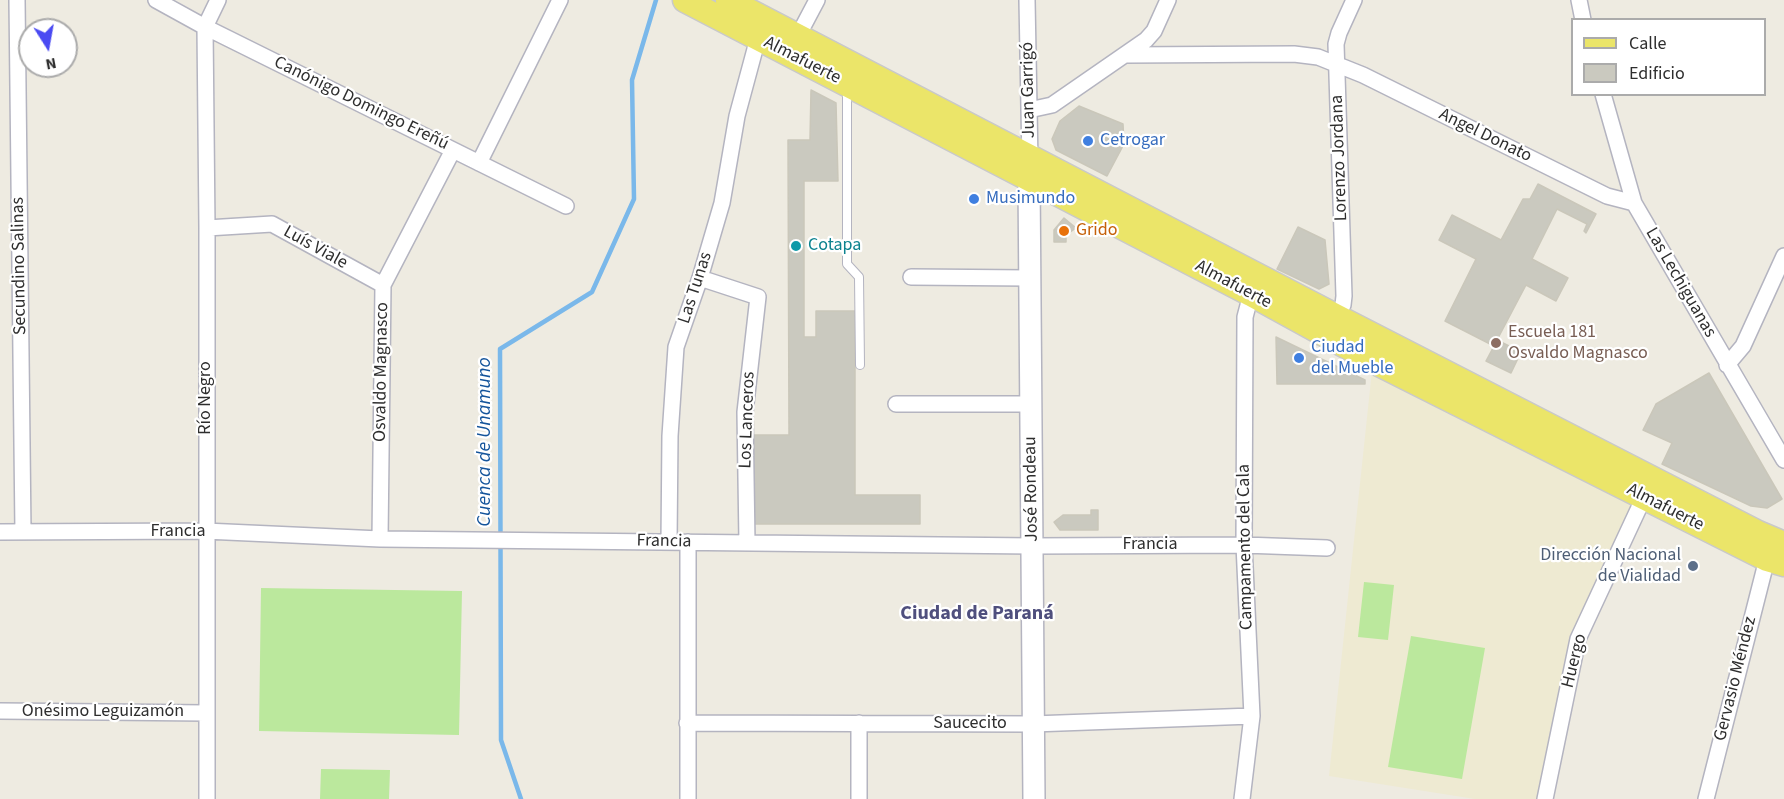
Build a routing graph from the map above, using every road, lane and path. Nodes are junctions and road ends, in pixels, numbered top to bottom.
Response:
1 (17, 0) edge
2 (156, 0) edge
3 (218, 0) edge
4 (560, 0) edge
5 (685, 0) edge
6 (728, 0) edge
7 (817, 0) edge
8 (1027, 0) edge
9 (1168, 0) edge
10 (1354, 0) edge
11 (1579, 0) edge
12 (1583, 18) edge
13 (205, 27) junction
14 (798, 36) junction
15 (758, 38) junction
16 (1126, 56) junction
17 (1337, 65) junction
18 (847, 84) junction
19 (1604, 96) edge
20 (1029, 110) junction
21 (453, 150) junction
22 (479, 163) junction
23 (1030, 168) junction
24 (1634, 203) junction
25 (566, 206) dead end
26 (207, 228) junction
27 (1784, 256) edge
28 (911, 277) dead end
29 (700, 278) junction
30 (1029, 278) junction
31 (383, 285) junction
32 (1251, 294) junction
33 (1336, 317) junction
34 (860, 365) dead end
35 (1727, 365) junction
36 (896, 404) dead end
37 (1031, 404) junction
38 (1784, 460) edge
39 (1644, 497) junction
40 (205, 531) junction
41 (0, 532) edge
42 (24, 532) junction
43 (380, 539) junction
44 (669, 542) junction
45 (688, 542) junction
46 (747, 543) junction
47 (1244, 545) junction
48 (1033, 546) junction
49 (1328, 548) dead end
50 (1778, 556) edge
51 (0, 711) edge
52 (206, 713) junction
53 (1252, 716) junction
54 (687, 723) junction
55 (859, 723) junction
56 (1034, 724) junction
57 (207, 799) edge
58 (688, 799) edge
59 (859, 799) edge
60 (1034, 799) edge
61 (1242, 799) edge
62 (1545, 799) edge
63 (1706, 799) edge

1 - 42 street, Secundino Salinas
2 - 13 street, Canónigo Domingo Ereñú
3 - 13 street, Río Negro
4 - 22 street
5 - 15 main road, Almafuerte
6 - 14 main road, Almafuerte
7 - 14 street
8 - 20 street, Juan Garrigó
9 - 16 street
10 - 17 street, Lorenzo Jordana
11 - 12 street
13 - 21 street, Canónigo Domingo Ereñú
13 - 26 street, Río Negro
14 - 23 main road, Almafuerte
15 - 18 main road, Almafuerte
15 - 29 street, Las Tunas
16 - 17 street, Angel Donato
16 - 20 street
17 - 24 street, Angel Donato
17 - 33 street, Lorenzo Jordana
18 - 23 main road, Almafuerte
18 - 34 lane
19 - 24 street, Las Lechiguanas
20 - 23 street, Juan Garrigó
21 - 22 street, Canónigo Domingo Ereñú
21 - 31 street, Osvaldo Magnasco
22 - 25 street, Canónigo Domingo Ereñú
23 - 30 street, José Rondeau
23 - 32 main road, Almafuerte
23 - 33 main road, Almafuerte
24 - 35 street, Las Lechiguanas
26 - 31 street, Luís Viale
26 - 40 street, Río Negro
27 - 35 street
28 - 30 street
29 - 44 street, Las Tunas
29 - 46 street, Los Lanceros
30 - 37 street, José Rondeau
31 - 43 street, Osvaldo Magnasco
32 - 39 main road, Almafuerte
32 - 47 street, Campamento del Cala
33 - 50 main road, Almafuerte
35 - 38 street, Las Lechiguanas
36 - 37 street
37 - 48 street, José Rondeau
39 - 50 main road, Almafuerte
39 - 62 street, Huergo
40 - 42 street, Francia
40 - 43 street, Francia
40 - 52 street, Río Negro
41 - 42 street, Francia
43 - 44 street, Francia
44 - 45 street, Francia
45 - 46 street, Francia
45 - 54 street
46 - 48 street, Francia
47 - 48 street, Francia
47 - 49 street, Francia
47 - 53 street, Campamento del Cala
48 - 56 street, José Rondeau
50 - 63 street, Gervasio Méndez
51 - 52 street, Onésimo Leguizamón
52 - 57 street, Río Negro
53 - 56 street, Saucecito
53 - 61 street, Campamento del Cala
54 - 55 street, Saucecito
54 - 58 street
55 - 56 street, Saucecito
55 - 59 street
56 - 60 street, José Rondeau

